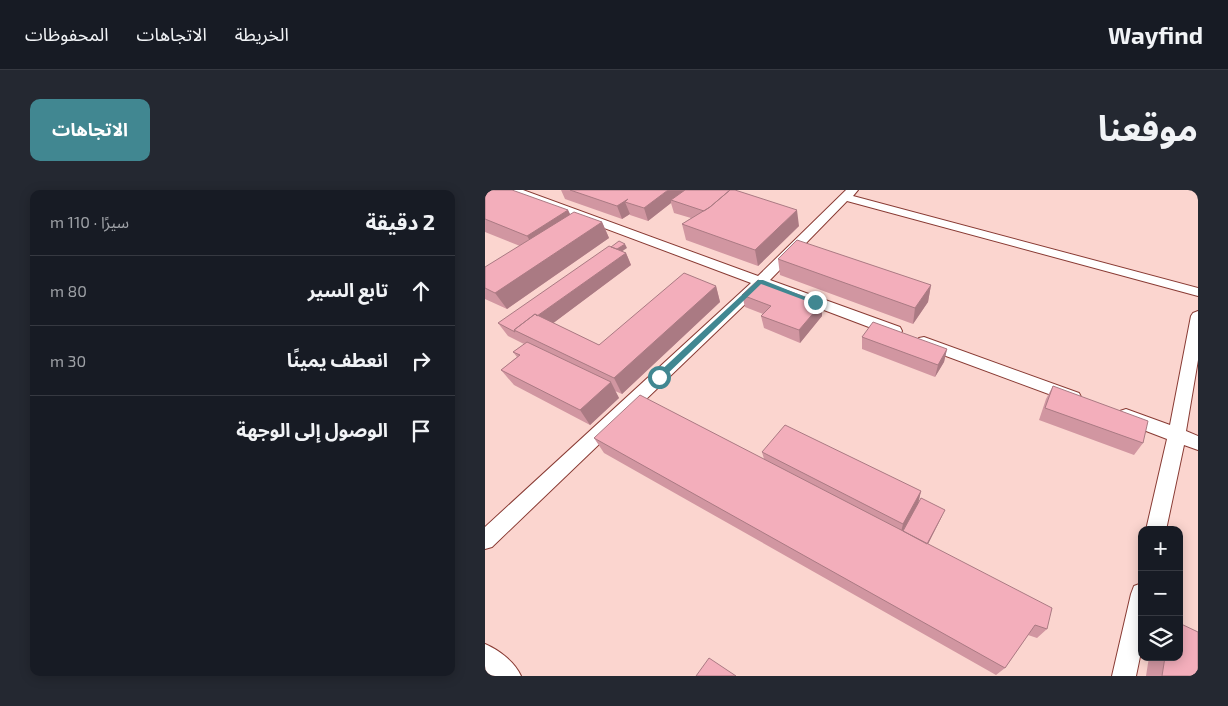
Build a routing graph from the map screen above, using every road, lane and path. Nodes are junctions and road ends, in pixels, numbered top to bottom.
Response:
1 (512, 190) edge
2 (849, 194) edge
3 (761, 282) junction
4 (1198, 292) edge
5 (1198, 316) edge
6 (1084, 401) edge
7 (1112, 411) edge
8 (1177, 435) junction
9 (1198, 443) edge
10 (1157, 526) edge
11 (485, 540) edge
12 (1138, 612) edge
13 (485, 656) edge
14 (509, 676) edge
15 (1124, 676) edge

1 - 3 street
2 - 3 street
2 - 4 street
3 - 6 street
3 - 11 street
5 - 8 street
7 - 8 street
8 - 9 street
8 - 10 street
12 - 15 street
13 - 14 street

